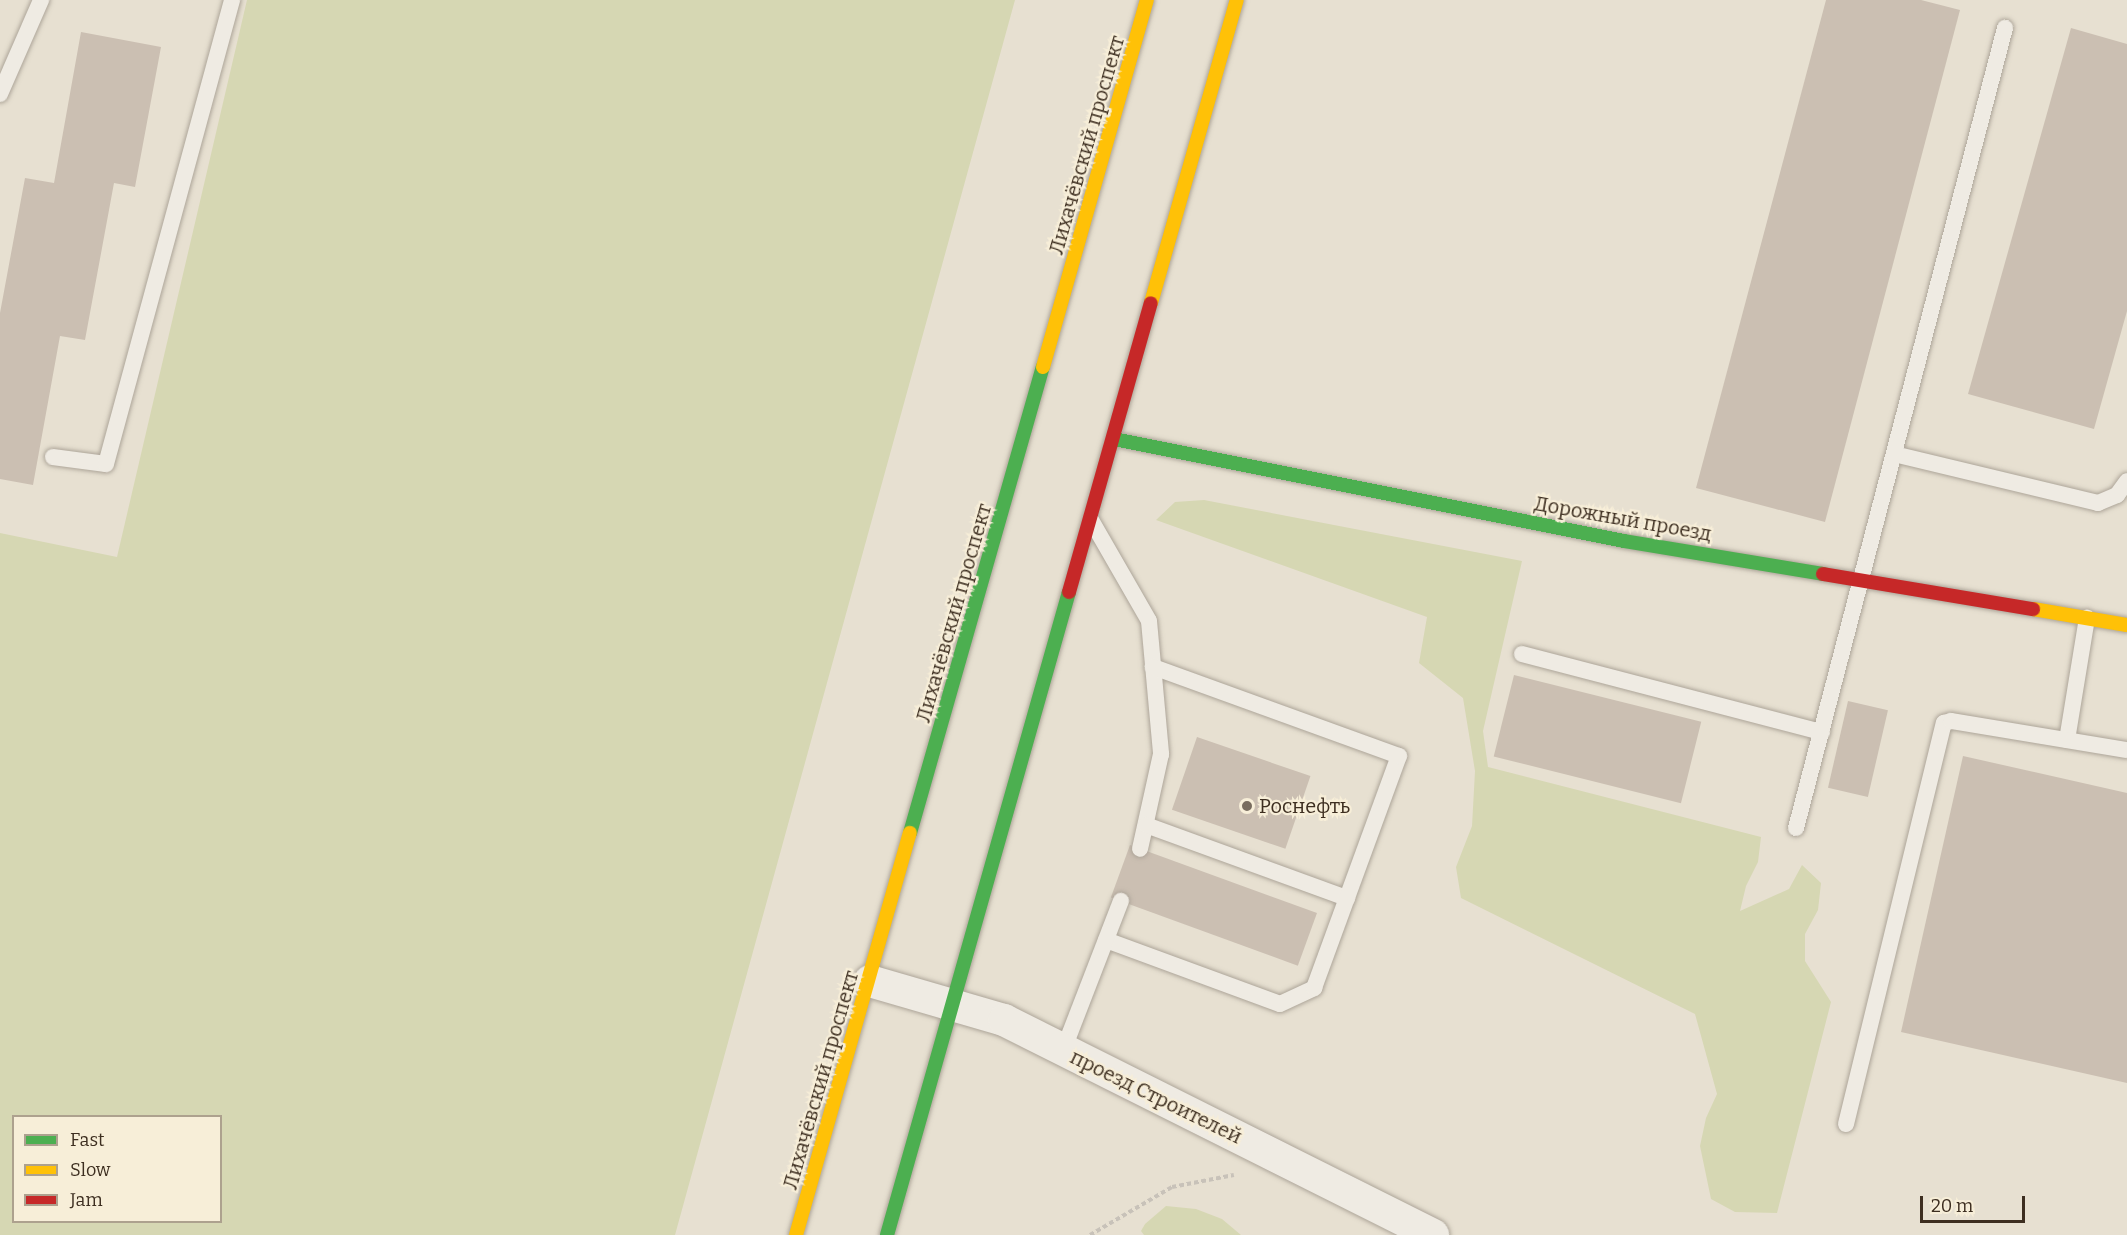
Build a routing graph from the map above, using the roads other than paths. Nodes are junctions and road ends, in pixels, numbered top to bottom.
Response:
1 (41, 0) edge
2 (232, 0) edge
3 (1147, 0) edge
4 (1238, 0) edge
5 (2005, 28) dead end
6 (0, 94) edge
7 (1114, 439) junction
8 (1894, 454) junction
9 (53, 457) dead end
10 (2127, 481) edge
11 (1091, 520) junction
12 (1863, 579) junction
13 (2087, 618) junction
14 (2127, 625) edge
15 (1522, 654) dead end
16 (1153, 667) junction
17 (1822, 732) junction
18 (2067, 740) junction
19 (2127, 750) edge
20 (1146, 825) junction
21 (1796, 828) dead end
22 (1140, 849) dead end
23 (1347, 898) junction
24 (1120, 901) dead end
25 (1106, 940) junction
26 (870, 981) junction
27 (954, 1005) junction
28 (1063, 1051) junction
29 (1846, 1124) dead end
30 (796, 1235) edge
31 (887, 1235) edge
32 (1433, 1235) edge

1 - 6 lane
2 - 9 lane
3 - 26 main road, Лихачёвский проспект
4 - 7 main road
5 - 8 lane
7 - 11 main road
7 - 12 main road, Дорожный проезд
8 - 10 lane
8 - 12 lane
11 - 16 lane
11 - 27 main road
12 - 13 main road, Дорожный проезд
12 - 17 lane
13 - 14 main road, Дорожный проезд
13 - 18 lane
15 - 17 lane
16 - 20 lane
16 - 23 lane
17 - 21 lane
18 - 19 lane
18 - 29 lane
20 - 22 lane
20 - 23 lane
23 - 25 lane
24 - 25 lane
25 - 28 lane
26 - 27 street, проезд Строителей
26 - 30 main road, Лихачёвский проспект
27 - 28 street, проезд Строителей
27 - 31 main road
28 - 32 street, проезд Строителей

